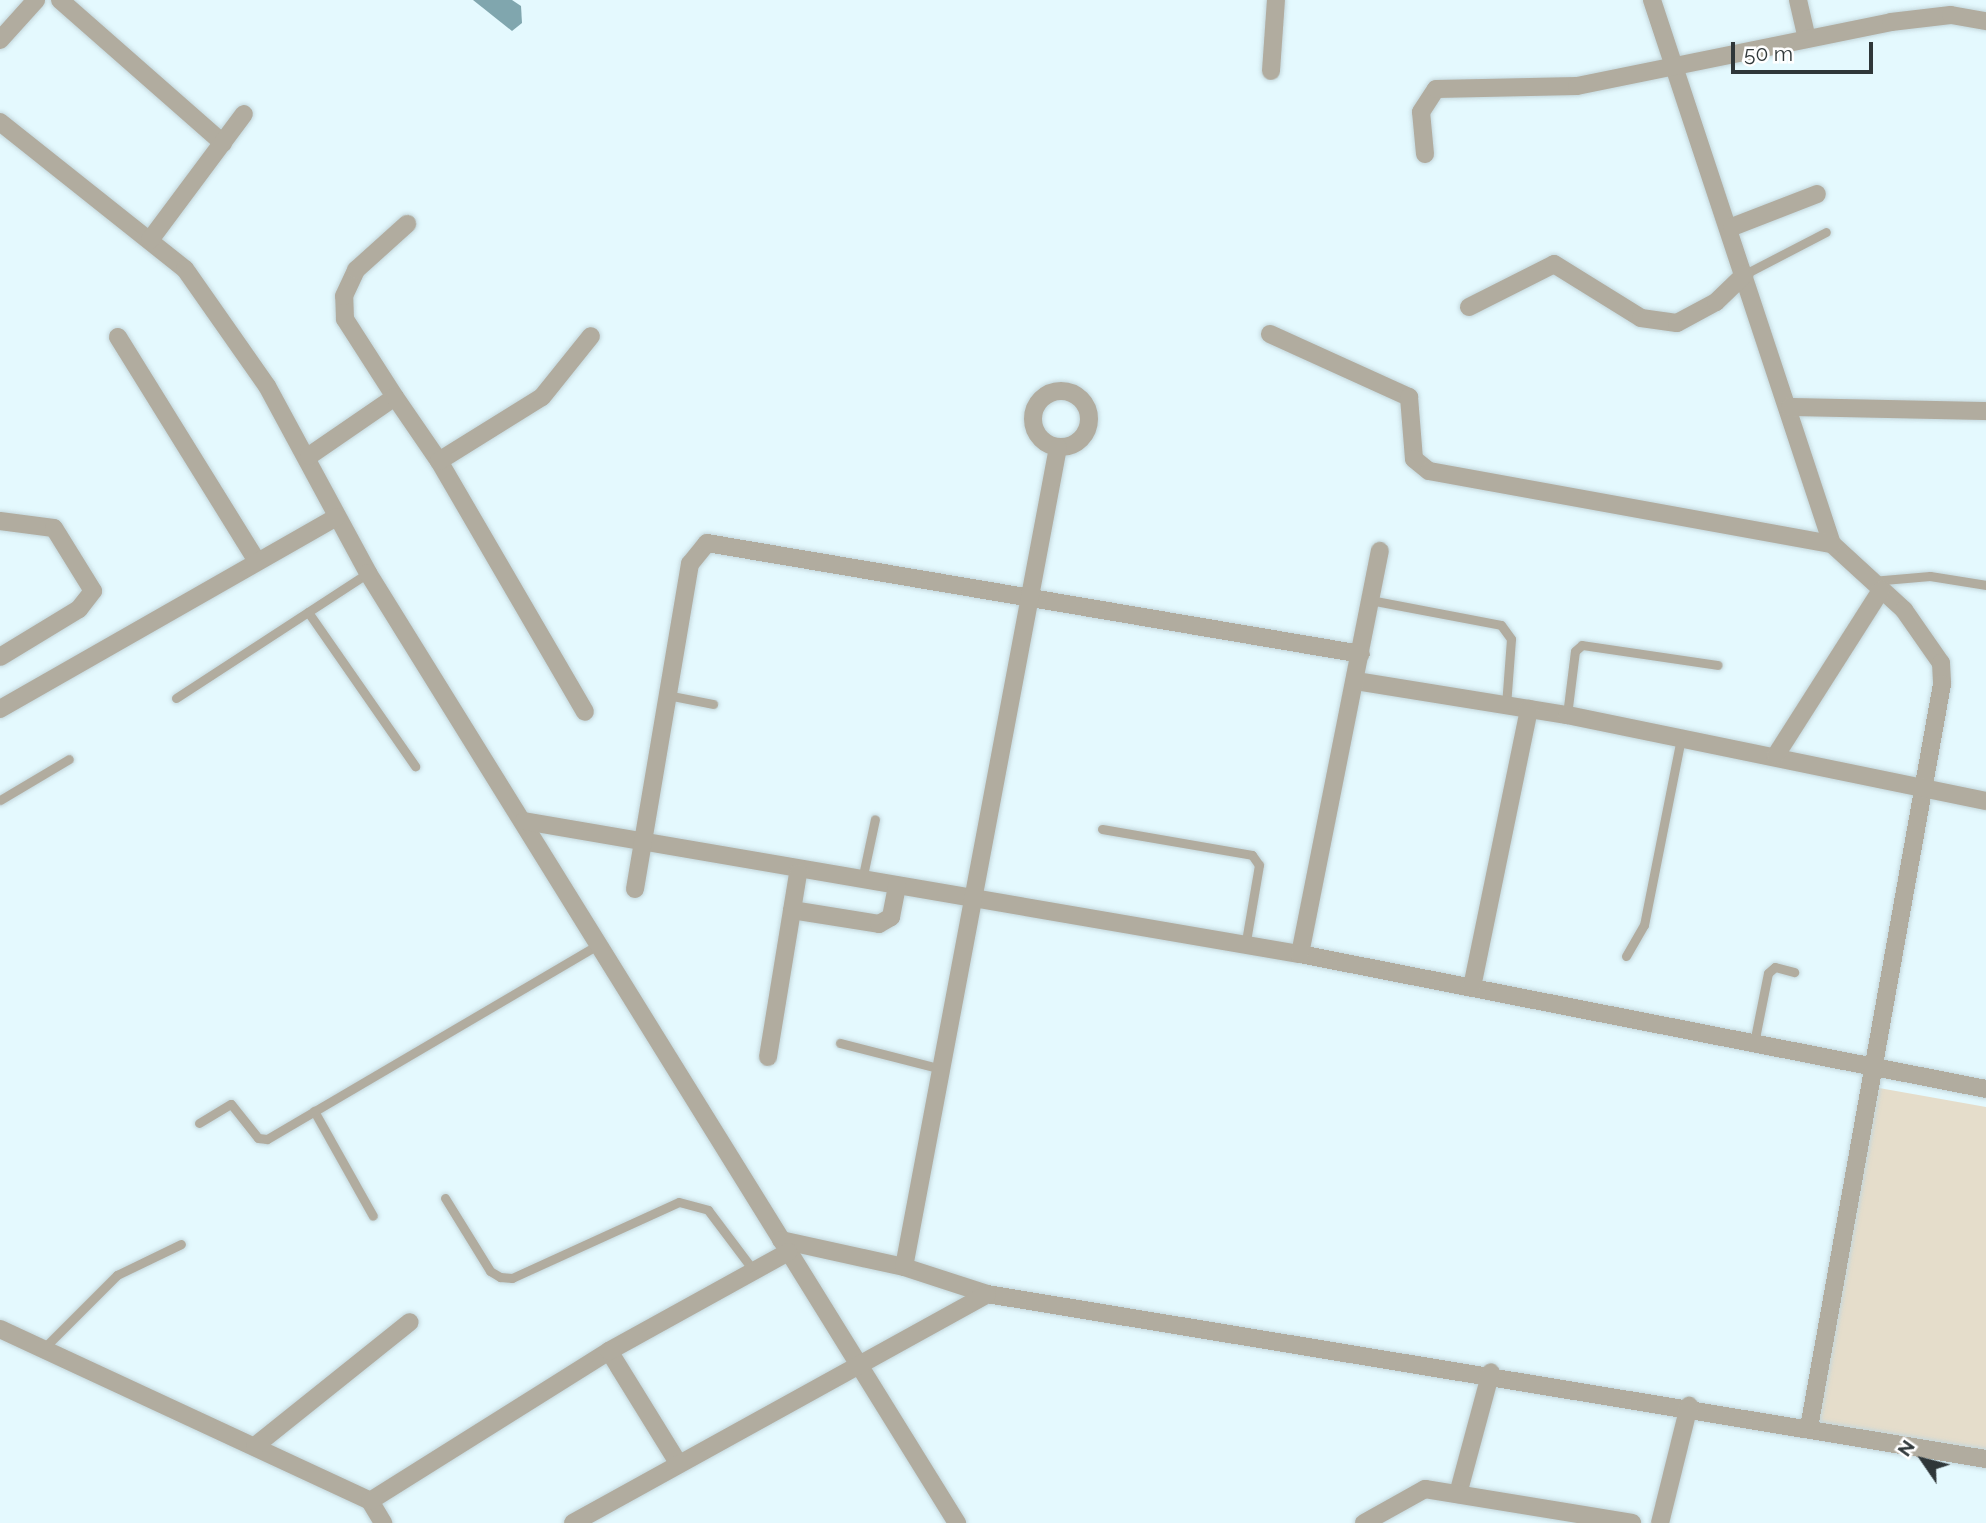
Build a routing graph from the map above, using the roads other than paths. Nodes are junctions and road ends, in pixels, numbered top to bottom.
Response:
1 (36, 0) edge
2 (60, 0) edge
3 (1276, 0) edge
4 (1652, 0) edge
5 (1798, 0) edge
6 (1986, 21) edge
7 (1807, 38) junction
8 (0, 40) edge
9 (1677, 70) junction
10 (1271, 71) dead end
11 (244, 114) dead end
12 (0, 122) edge
13 (223, 143) junction
14 (1425, 154) dead end
15 (1817, 194) dead end
16 (407, 225) dead end
17 (1732, 228) junction
18 (1826, 232) dead end
19 (150, 240) junction
20 (1745, 274) junction
21 (1469, 307) dead end
22 (1270, 334) dead end
23 (118, 337) dead end
24 (591, 337) dead end
25 (395, 397) junction
26 (1790, 407) junction
27 (1986, 411) edge
28 (1058, 447) dead end
29 (309, 456) junction
30 (439, 461) junction
31 (336, 517) junction
32 (0, 520) edge
33 (1832, 544) junction
34 (1380, 551) dead end
35 (255, 558) junction
36 (369, 573) junction
37 (1875, 585) junction
38 (1986, 585) edge
39 (1025, 596) junction
40 (1369, 600) junction
41 (308, 612) junction
42 (1361, 654) junction
43 (0, 657) edge
44 (1718, 665) dead end
45 (1356, 681) junction
46 (667, 695) junction
47 (176, 698) dead end
48 (713, 704) dead end
49 (1506, 706) junction
50 (0, 709) edge
51 (1529, 709) junction
52 (585, 712) dead end
53 (1567, 715) junction
54 (1681, 737) junction
55 (1776, 755) junction
56 (69, 758) dead end
57 (415, 766) dead end
58 (1922, 788) junction
59 (0, 800) edge
60 (1986, 801) edge
61 (875, 819) dead end
62 (524, 821) junction
63 (1102, 829) dead end
64 (642, 845) junction
65 (798, 873) junction
66 (861, 882) junction
67 (897, 886) junction
68 (635, 889) dead end
69 (969, 898) junction
70 (792, 910) junction
71 (601, 943) junction
72 (1245, 948) junction
73 (1300, 954) junction
74 (1626, 956) dead end
75 (1794, 972) dead end
76 (1472, 987) junction
77 (1754, 1042) junction
78 (840, 1043) dead end
79 (768, 1057) dead end
80 (1872, 1068) junction
81 (940, 1069) junction
82 (1986, 1089) edge
83 (314, 1111) junction
84 (199, 1123) dead end
85 (444, 1198) dead end
86 (373, 1216) dead end
87 (181, 1244) dead end
88 (785, 1246) junction
89 (904, 1267) junction
90 (755, 1273) junction
91 (987, 1294) junction
92 (410, 1322) dead end
93 (0, 1329) edge
94 (43, 1349) junction
95 (610, 1351) junction
96 (856, 1361) junction
97 (1490, 1372) junction
98 (1689, 1406) junction
99 (1809, 1428) junction
100 (255, 1446) junction
101 (1986, 1459) edge
102 (677, 1461) junction
103 (1458, 1494) junction
104 (370, 1501) junction
105 (383, 1523) edge
106 (573, 1523) edge
107 (957, 1523) edge
108 (1364, 1523) edge
109 (1632, 1523) edge
110 (1660, 1523) edge

1 - 8 street
2 - 13 street
3 - 10 street
4 - 9 street
5 - 7 street
6 - 7 street
7 - 9 street
9 - 14 street
9 - 17 street
11 - 13 street
12 - 19 street
13 - 19 street
15 - 17 street
16 - 25 street
17 - 20 street
18 - 20 lane
19 - 29 street
20 - 21 street
20 - 26 street
22 - 33 street
23 - 35 street
24 - 30 street
25 - 29 street
25 - 30 street
26 - 27 street
26 - 33 street
28 - 39 street
29 - 31 street
30 - 52 street
31 - 35 street
31 - 36 street
32 - 43 street
33 - 37 street
34 - 40 street
35 - 50 street
36 - 41 lane
36 - 62 street
37 - 38 lane
37 - 55 street
37 - 58 street
39 - 42 street
39 - 46 street
39 - 69 street
40 - 42 street
40 - 49 lane
41 - 47 lane
41 - 57 lane
42 - 45 street
44 - 53 lane
45 - 49 street
45 - 73 street
46 - 48 lane
46 - 64 street
49 - 51 street
51 - 53 street
51 - 76 street
53 - 54 street
54 - 55 street
54 - 74 lane
55 - 58 street
56 - 59 lane
58 - 60 street
58 - 80 street
61 - 66 lane
62 - 64 street
62 - 71 street
63 - 72 lane
64 - 65 street
64 - 68 street
65 - 66 street
65 - 70 street
66 - 67 street
67 - 69 street
67 - 70 street
69 - 72 street
69 - 81 street
70 - 79 street
71 - 83 lane
71 - 88 street
72 - 73 street
73 - 76 street
75 - 77 lane
76 - 77 street
77 - 80 street
78 - 81 lane
80 - 82 street
80 - 99 street
81 - 89 street
83 - 84 lane
83 - 86 lane
85 - 90 lane
87 - 94 lane
88 - 89 street
88 - 90 street
88 - 96 street
89 - 91 street
90 - 95 street
91 - 96 street
91 - 97 street
92 - 100 street
93 - 94 street
94 - 100 street
95 - 102 street
95 - 104 street
96 - 102 street
96 - 107 street
97 - 98 street
97 - 103 street
98 - 99 street
98 - 110 street
99 - 101 street
100 - 104 street
102 - 106 street
103 - 108 street
103 - 109 street
104 - 105 street

